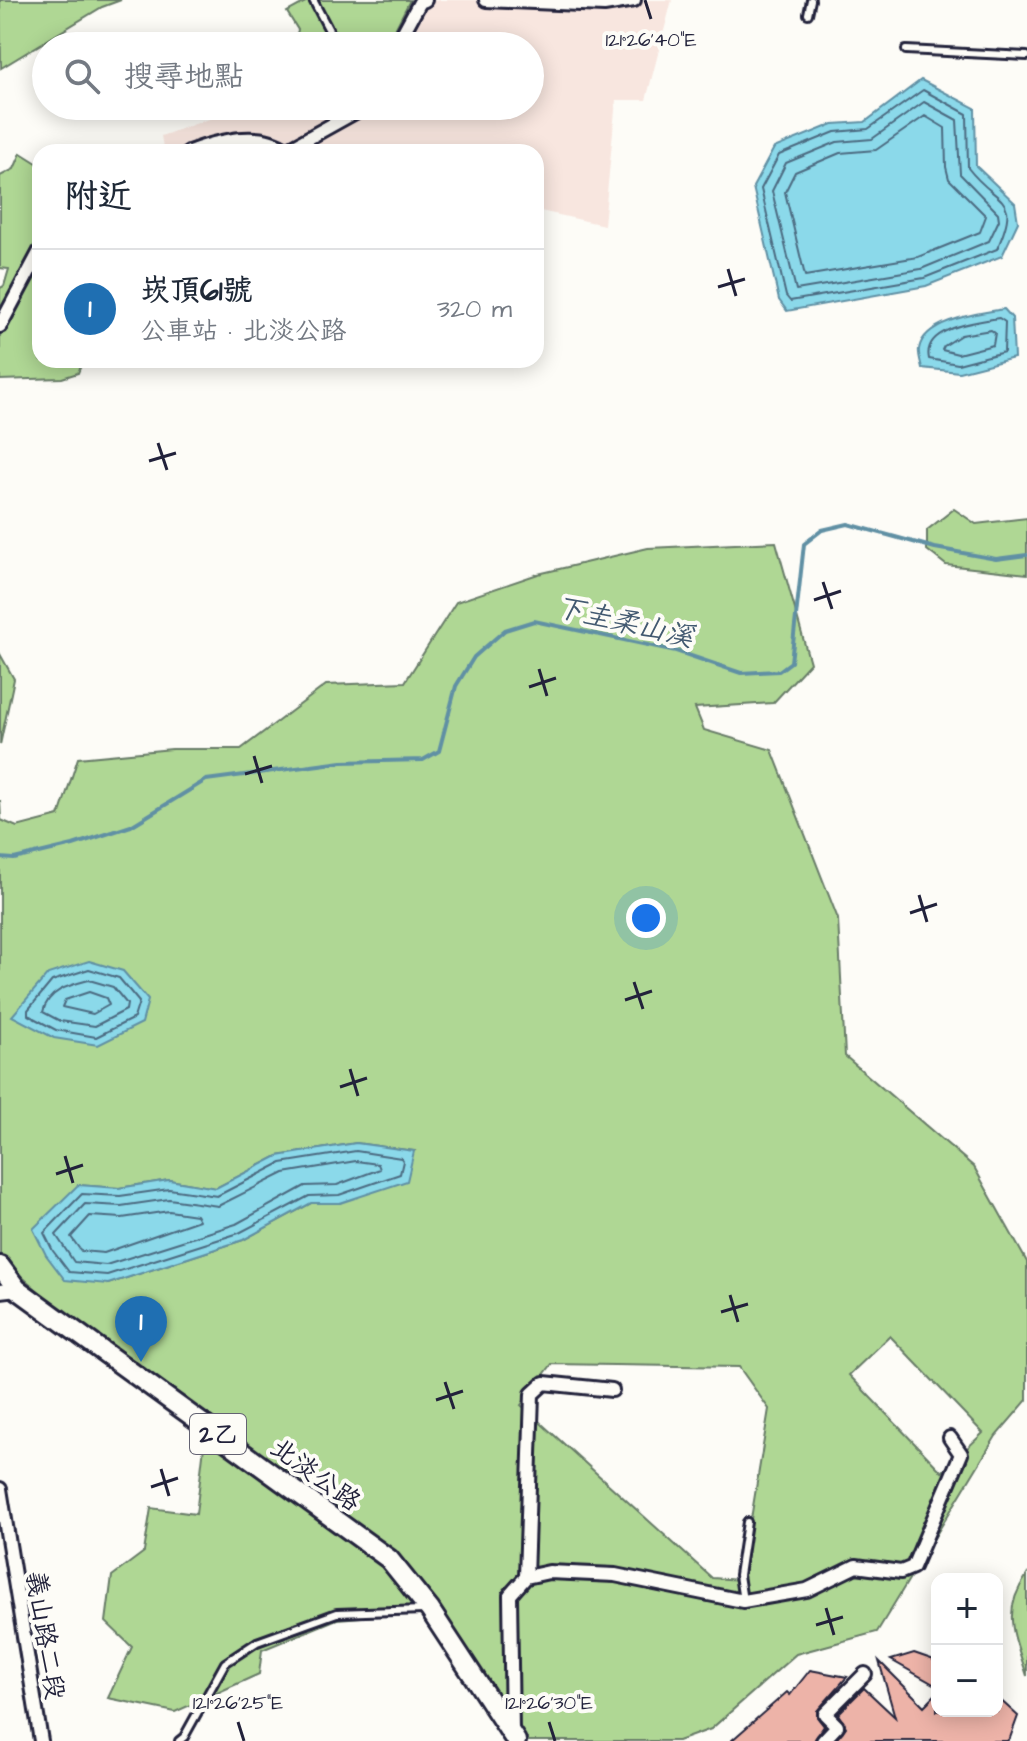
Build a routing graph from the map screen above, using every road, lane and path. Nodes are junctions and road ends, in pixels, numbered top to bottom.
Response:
1 (313, 0) edge
2 (425, 0) edge
3 (486, 0) edge
4 (634, 0) edge
5 (811, 0) edge
6 (808, 14) dead end
7 (330, 32) edge
8 (404, 32) edge
9 (906, 50) dead end
10 (1027, 56) edge
11 (341, 120) edge
12 (210, 144) edge
13 (279, 144) edge
14 (298, 144) edge
15 (32, 266) edge
16 (0, 326) edge
17 (0, 1266) edge
18 (9, 1290) edge
19 (612, 1390) dead end
20 (950, 1438) dead end
21 (0, 1489) edge
22 (747, 1522) dead end
23 (526, 1577) junction
24 (743, 1601) junction
25 (430, 1610) junction
26 (865, 1674) dead end
27 (514, 1738) edge
28 (41, 1741) edge
29 (179, 1741) edge
30 (823, 1741) edge

1 - 7 lane
2 - 8 street
3 - 4 street
5 - 6 lane
9 - 10 lane
11 - 14 street
12 - 13 street
15 - 16 street
17 - 18 main road, 北淡公路 / 2乙
18 - 25 main road, 北淡公路 / 2乙
19 - 23 street
20 - 24 street
21 - 28 street, 義山路二段
22 - 24 lane
23 - 24 street
23 - 27 street
25 - 27 main road, 北淡公路 / 2乙
25 - 29 lane
26 - 30 street

